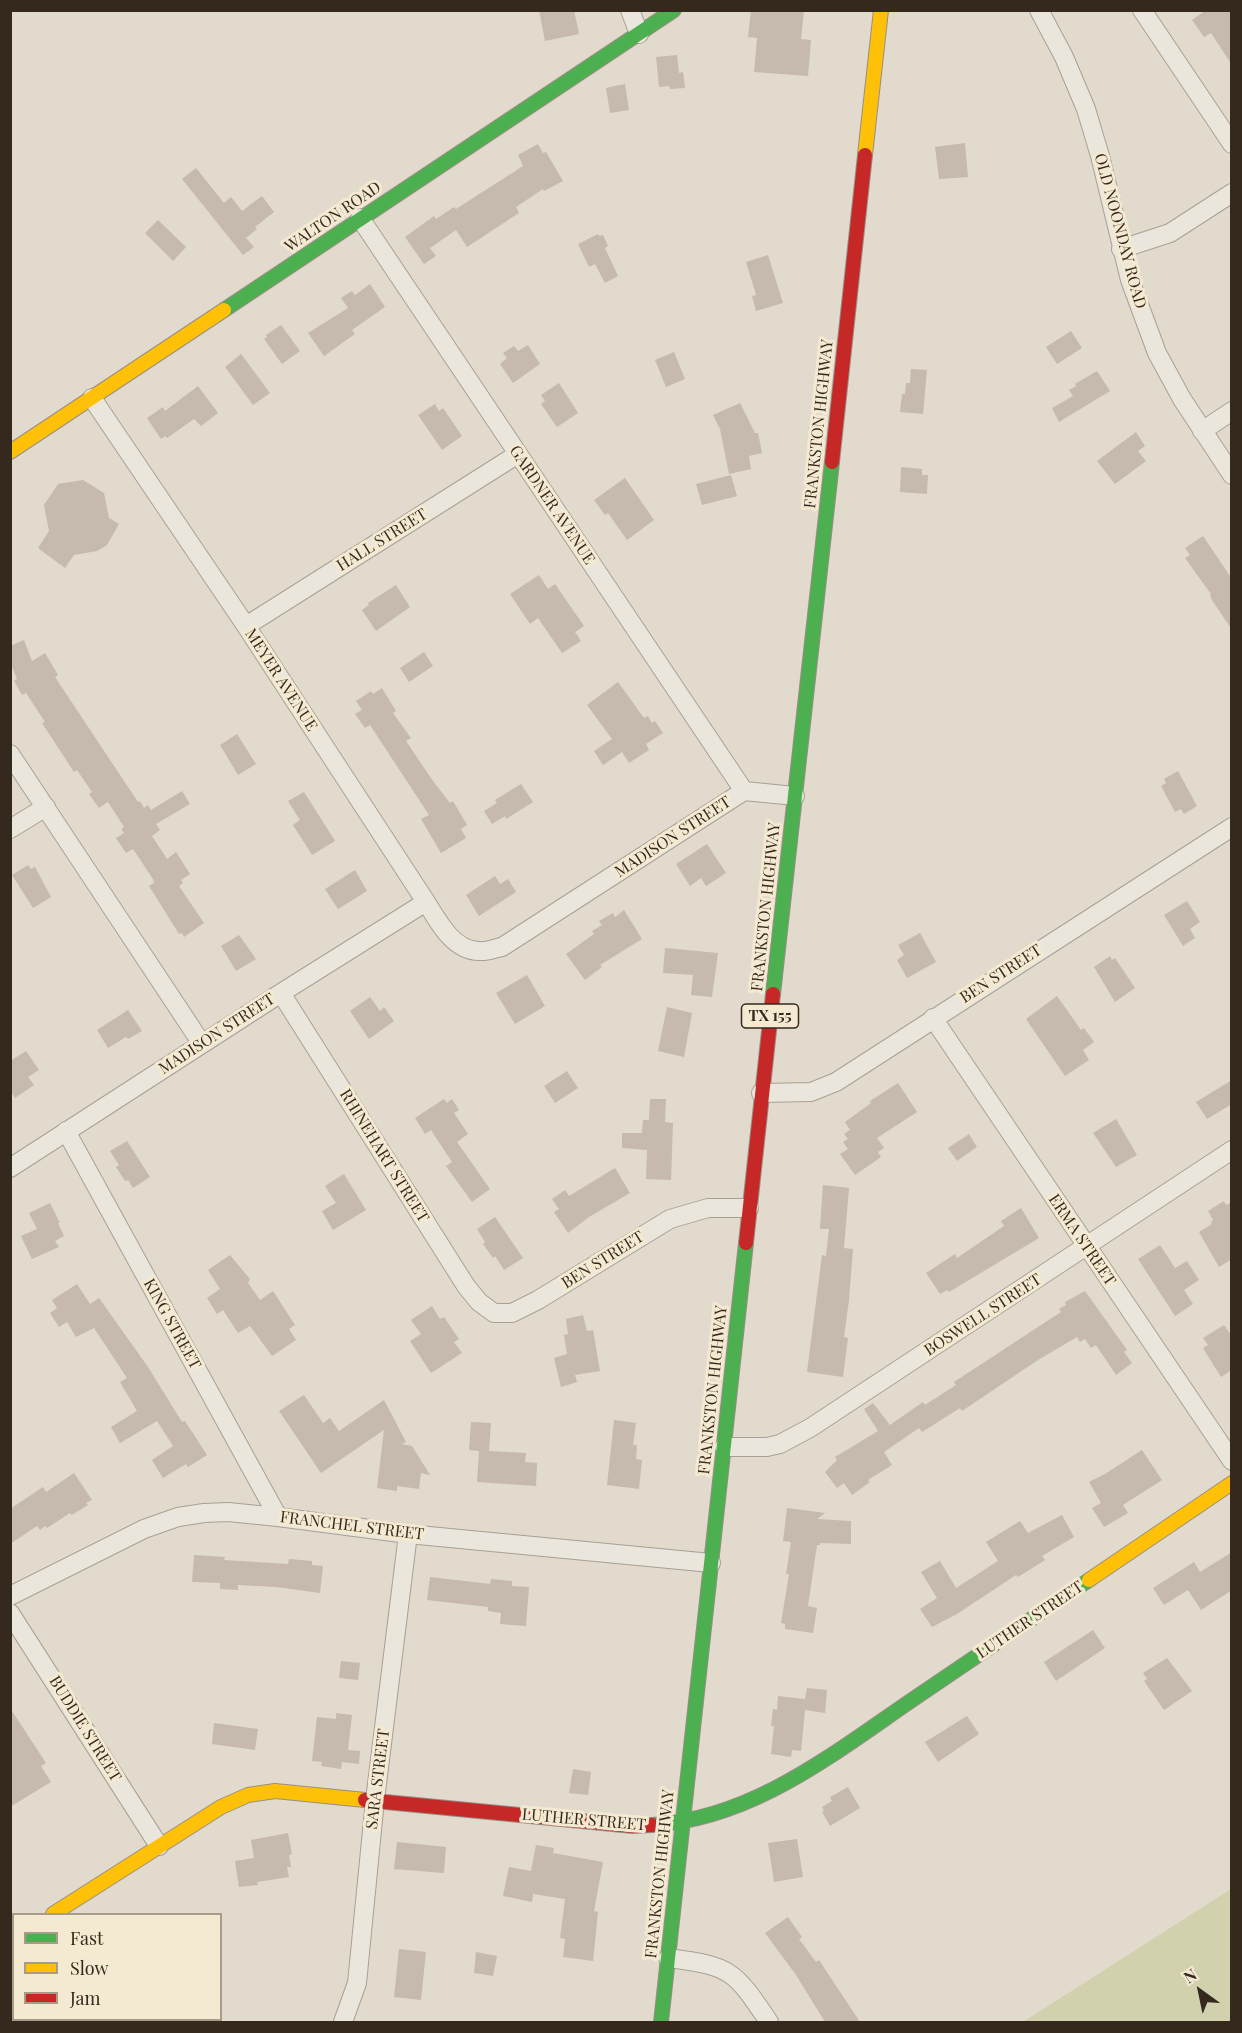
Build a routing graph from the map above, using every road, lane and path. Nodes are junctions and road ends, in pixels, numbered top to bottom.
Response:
1 (630, 10) edge
2 (674, 10) edge
3 (881, 10) edge
4 (1039, 10) edge
5 (1142, 10) edge
6 (639, 34) junction
7 (1232, 144) edge
8 (1232, 193) edge
9 (360, 218) junction
10 (1121, 249) junction
11 (92, 398) junction
12 (1232, 411) edge
13 (1202, 430) junction
14 (10, 452) edge
15 (519, 454) junction
16 (1232, 475) edge
17 (246, 626) junction
18 (10, 754) edge
19 (744, 792) junction
20 (795, 796) junction
21 (46, 807) junction
22 (1232, 827) edge
23 (10, 829) edge
24 (426, 902) junction
25 (478, 952) joint
26 (281, 993) junction
27 (933, 1018) junction
28 (202, 1044) junction
29 (761, 1093) junction
30 (66, 1131) junction
31 (1232, 1150) edge
32 (10, 1168) edge
33 (749, 1208) junction
34 (1087, 1247) junction
35 (494, 1313) joint
36 (724, 1447) junction
37 (1232, 1461) edge
38 (1232, 1483) edge
39 (278, 1517) junction
40 (408, 1534) junction
41 (711, 1563) junction
42 (10, 1596) edge
43 (10, 1613) edge
44 (375, 1800) junction
45 (682, 1823) junction
46 (159, 1846) junction
47 (55, 1913) edge
48 (668, 1958) junction
49 (343, 2022) edge
50 (661, 2022) edge
51 (769, 2022) edge

1 - 6 street
2 - 6 street, WALTON ROAD
3 - 20 street, FRANKSTON HIGHWAY / TX 155
4 - 10 street, OLD NOONDAY ROAD
5 - 7 street
6 - 9 street, WALTON ROAD
8 - 10 street
9 - 11 street, WALTON ROAD
9 - 15 street, GARDNER AVENUE
10 - 13 street, OLD NOONDAY ROAD
11 - 14 street, WALTON ROAD
11 - 17 street, MEYER AVENUE
12 - 13 street
13 - 16 street, OLD NOONDAY ROAD
15 - 17 street, HALL STREET
15 - 19 street, GARDNER AVENUE
17 - 24 street, MEYER AVENUE
18 - 21 street
19 - 20 street
19 - 25 street, MADISON STREET
20 - 29 street, FRANKSTON HIGHWAY / TX 155
21 - 23 street
21 - 28 street
22 - 27 street, BEN STREET
24 - 25 street, MEYER AVENUE
24 - 26 street, MADISON STREET
26 - 28 street, MADISON STREET
26 - 35 street, RHINEHART STREET
27 - 29 street, BEN STREET
27 - 34 street, ERMA STREET
28 - 30 street, MADISON STREET
29 - 33 street, FRANKSTON HIGHWAY / TX 155
30 - 32 street, MADISON STREET
30 - 39 street, KING STREET
31 - 34 street, BOSWELL STREET
33 - 35 street, BEN STREET
33 - 36 street, FRANKSTON HIGHWAY / TX 155
34 - 36 street, BOSWELL STREET
34 - 37 street, ERMA STREET
36 - 41 street, FRANKSTON HIGHWAY / TX 155
38 - 45 street, LUTHER STREET
39 - 40 street, FRANCHEL STREET
39 - 42 street, FRANCHEL STREET
40 - 41 street, FRANCHEL STREET
40 - 44 street, SARA STREET
41 - 45 street, FRANKSTON HIGHWAY / TX 155
43 - 46 street, BUDDIE STREET
44 - 45 street, LUTHER STREET
44 - 46 street, LUTHER STREET
44 - 49 street, SARA STREET
45 - 48 street, FRANKSTON HIGHWAY / TX 155
46 - 47 street, LUTHER STREET
48 - 50 street, FRANKSTON HIGHWAY / TX 155
48 - 51 street

